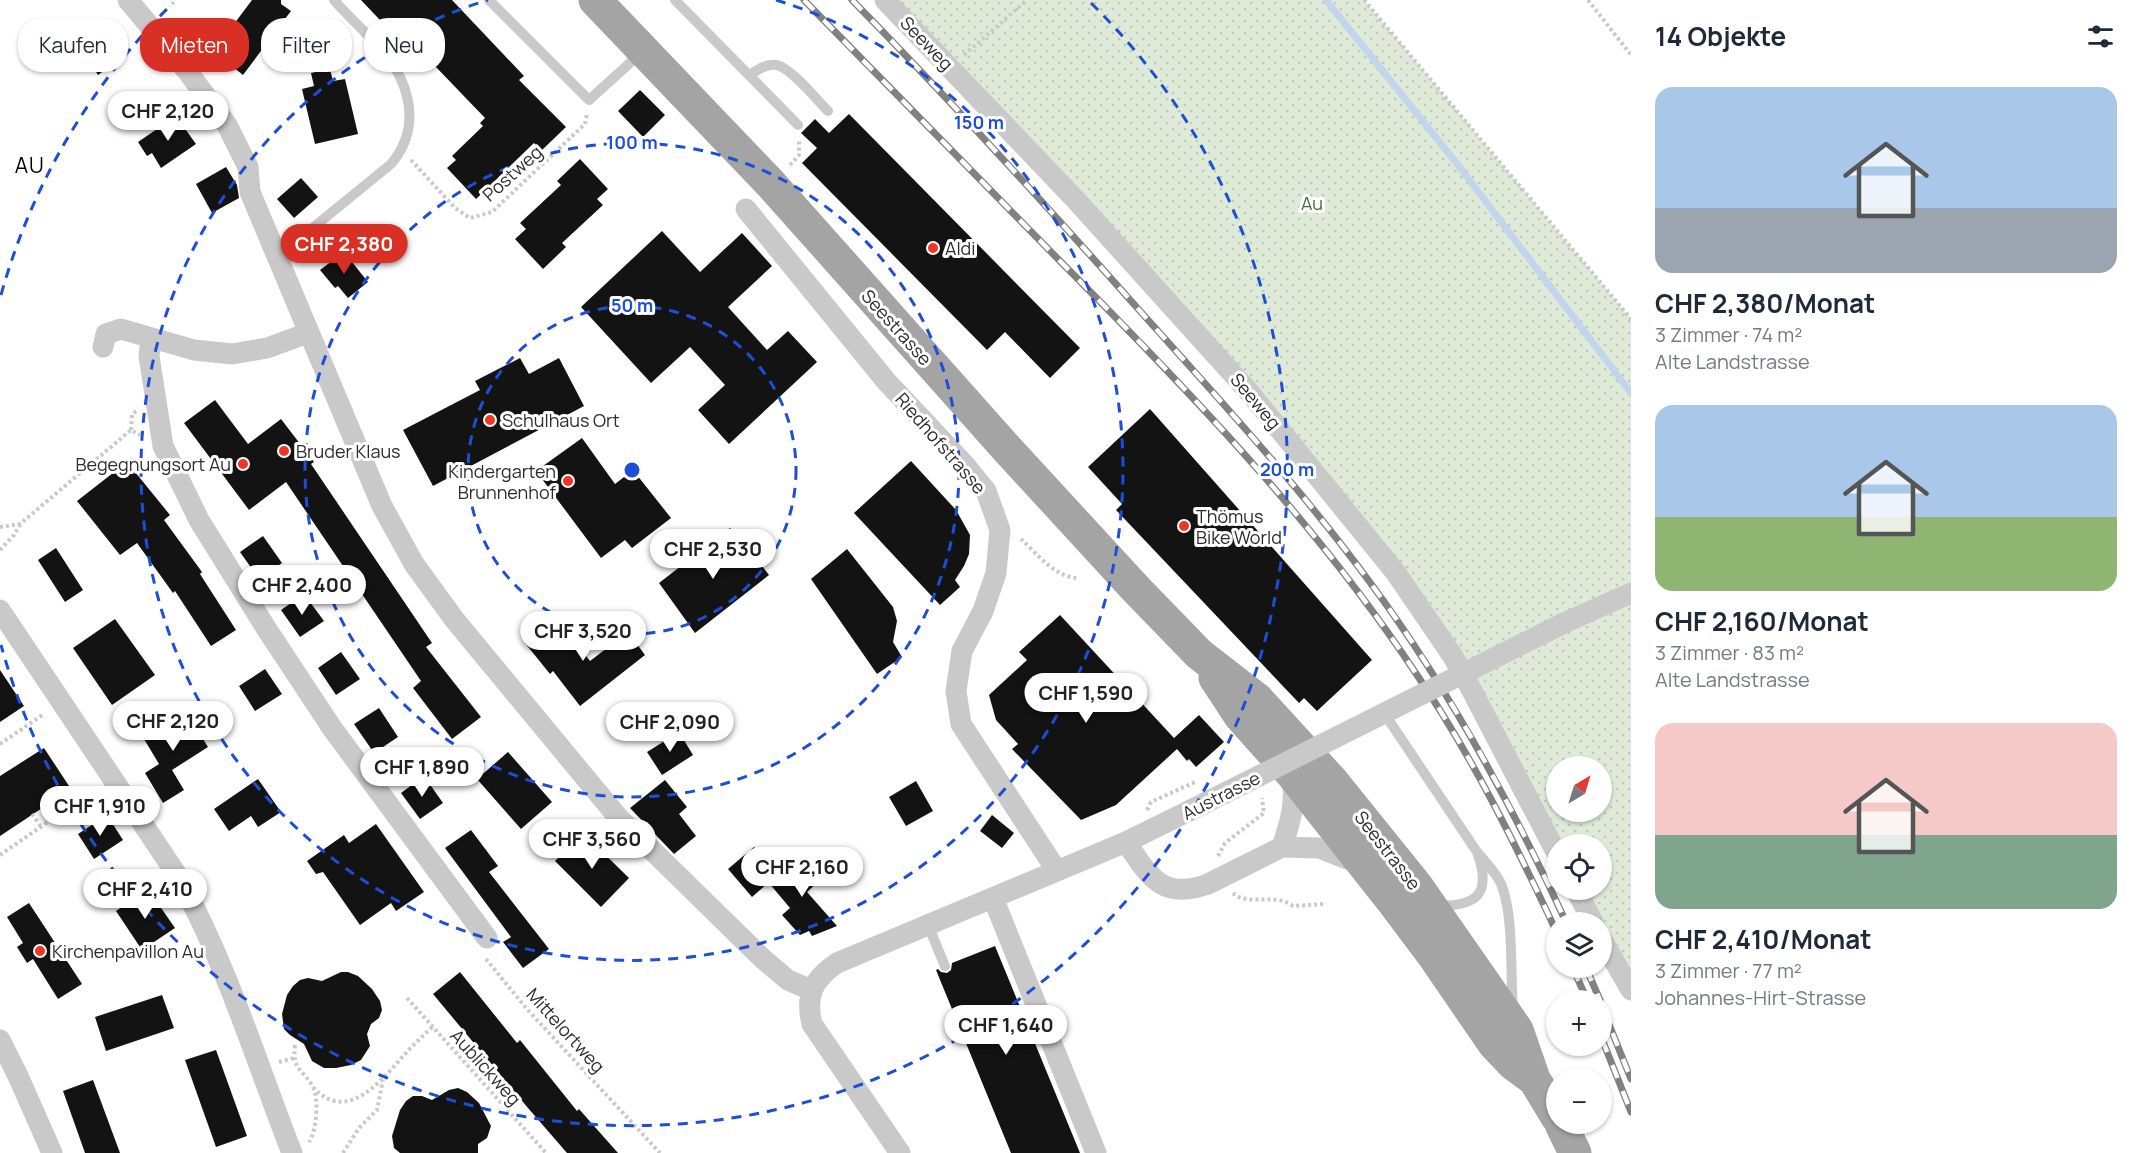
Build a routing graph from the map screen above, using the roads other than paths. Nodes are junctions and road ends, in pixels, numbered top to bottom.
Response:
1 (128, 0) edge
2 (333, 0) edge
3 (489, 0) edge
4 (675, 0) edge
5 (885, 0) edge
6 (602, 2) edge
7 (643, 51) junction
8 (750, 75) junction
9 (828, 111) dead end
10 (798, 125) road end
11 (746, 209) dead end
12 (277, 256) junction
13 (308, 333) junction
14 (151, 338) junction
15 (103, 347) dead end
16 (1631, 593) edge
17 (0, 610) edge
18 (1198, 654) junction
19 (1384, 713) junction
20 (1292, 774) junction
21 (1546, 834) edge
22 (1126, 842) junction
23 (1282, 847) junction
24 (1477, 852) junction
25 (1365, 866) junction
26 (1057, 871) junction
27 (993, 898) junction
28 (1431, 906) junction
29 (928, 925) junction
30 (484, 946) road end
31 (1612, 957) edge
32 (945, 966) dead end
33 (811, 990) junction
34 (1631, 990) edge
35 (1517, 1030) junction
36 (0, 1040) edge
37 (1534, 1079) junction
38 (1546, 1099) edge
39 (1566, 1134) edge
40 (298, 1149) edge
41 (52, 1153) edge
42 (900, 1153) edge
43 (1096, 1153) edge
44 (1575, 1153) edge

1 - 12 street
2 - 12 lane
3 - 7 lane
4 - 8 lane
5 - 21 street, Seeweg
6 - 7 main road, Seestrasse
7 - 18 main road, Seestrasse
8 - 9 lane
8 - 10 lane
11 - 26 street, Riedhofstrasse
12 - 13 street
13 - 14 street
13 - 33 street
14 - 15 street
14 - 30 street
16 - 19 street, Austrasse, bridge
17 - 40 street
18 - 20 main road, Seestrasse
18 - 28 main road, Seestrasse
19 - 22 street, Austrasse, bridge
19 - 24 lane
20 - 23 street
20 - 25 main road, Seestrasse
22 - 23 street, bridge
22 - 26 street, Austrasse
23 - 25 street
24 - 28 lane
24 - 35 lane
25 - 37 main road, Seestrasse
26 - 27 street, Austrasse
27 - 29 street, Austrasse
27 - 43 street
28 - 35 main road, Seestrasse
29 - 32 lane
29 - 33 street, Austrasse
31 - 34 street
33 - 42 street
35 - 37 main road, Seestrasse
36 - 41 street
37 - 38 main road, Seestrasse
39 - 44 main road

